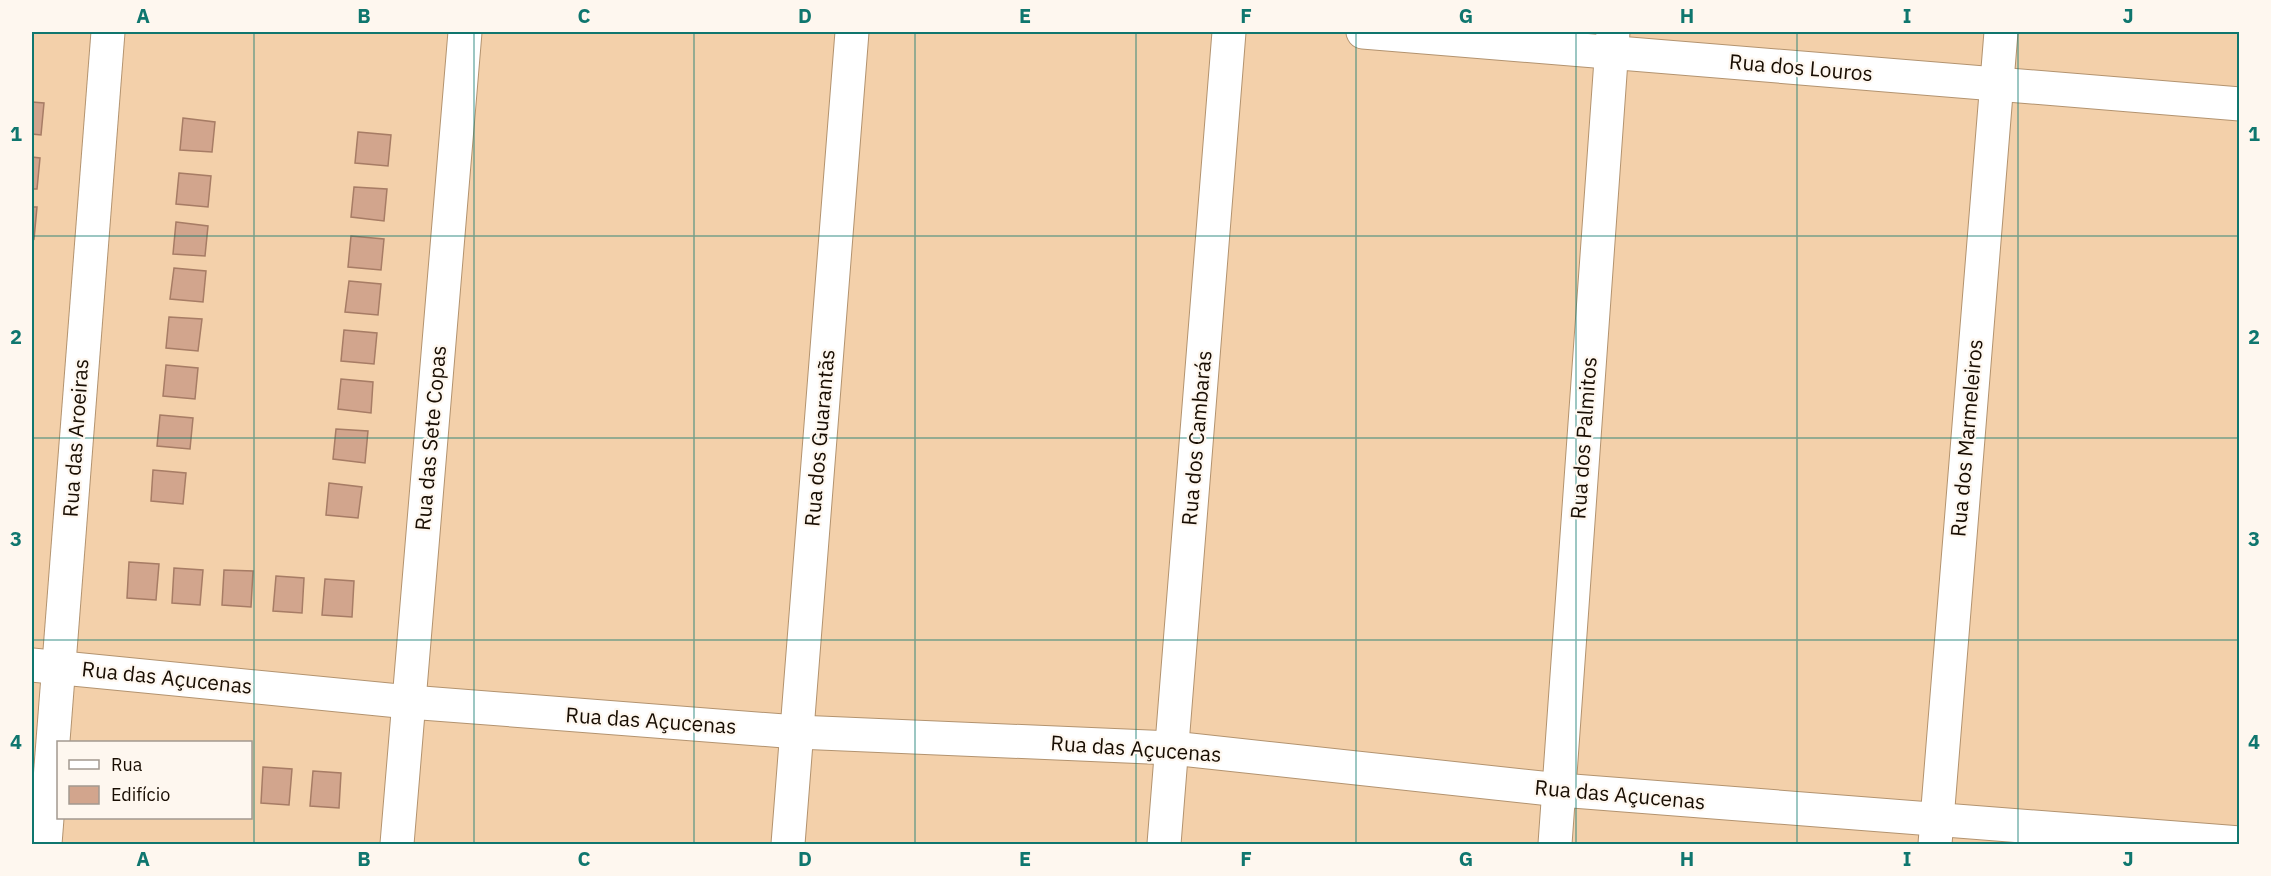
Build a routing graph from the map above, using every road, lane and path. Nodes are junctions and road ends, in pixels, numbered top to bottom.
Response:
1 (108, 32) edge
2 (465, 32) edge
3 (852, 32) edge
4 (1229, 32) edge
5 (1363, 32) edge
6 (2001, 32) edge
7 (1612, 42) edge
8 (1996, 84) junction
9 (2240, 104) edge
10 (45, 667) edge
11 (409, 702) junction
12 (797, 732) junction
13 (1172, 748) junction
14 (1560, 790) junction
15 (1935, 832) edge
16 (2240, 843) edge
17 (45, 844) edge
18 (397, 844) edge
19 (788, 844) edge
20 (1164, 844) edge
21 (1555, 844) edge

1 - 10 street, Rua das Aroeiras
2 - 11 street, Rua das Sete Copas
3 - 12 street, Rua dos Guarantãs
4 - 13 street, Rua dos Cambarás
5 - 7 street, Rua dos Louros
6 - 8 street, Rua dos Marmeleiros
7 - 8 street, Rua dos Louros
7 - 14 street, Rua dos Palmitos
8 - 9 street, Rua dos Louros
8 - 15 street, Rua dos Marmeleiros
10 - 11 street, Rua das Açucenas
10 - 17 street, Rua das Aroeiras
11 - 12 street, Rua das Açucenas
11 - 18 street, Rua das Sete Copas
12 - 13 street, Rua das Açucenas
12 - 19 street, Rua dos Guarantãs
13 - 14 street, Rua das Açucenas
13 - 20 street, Rua dos Cambarás
14 - 15 street, Rua das Açucenas
14 - 21 street, Rua dos Palmitos
15 - 16 street, Rua das Açucenas

